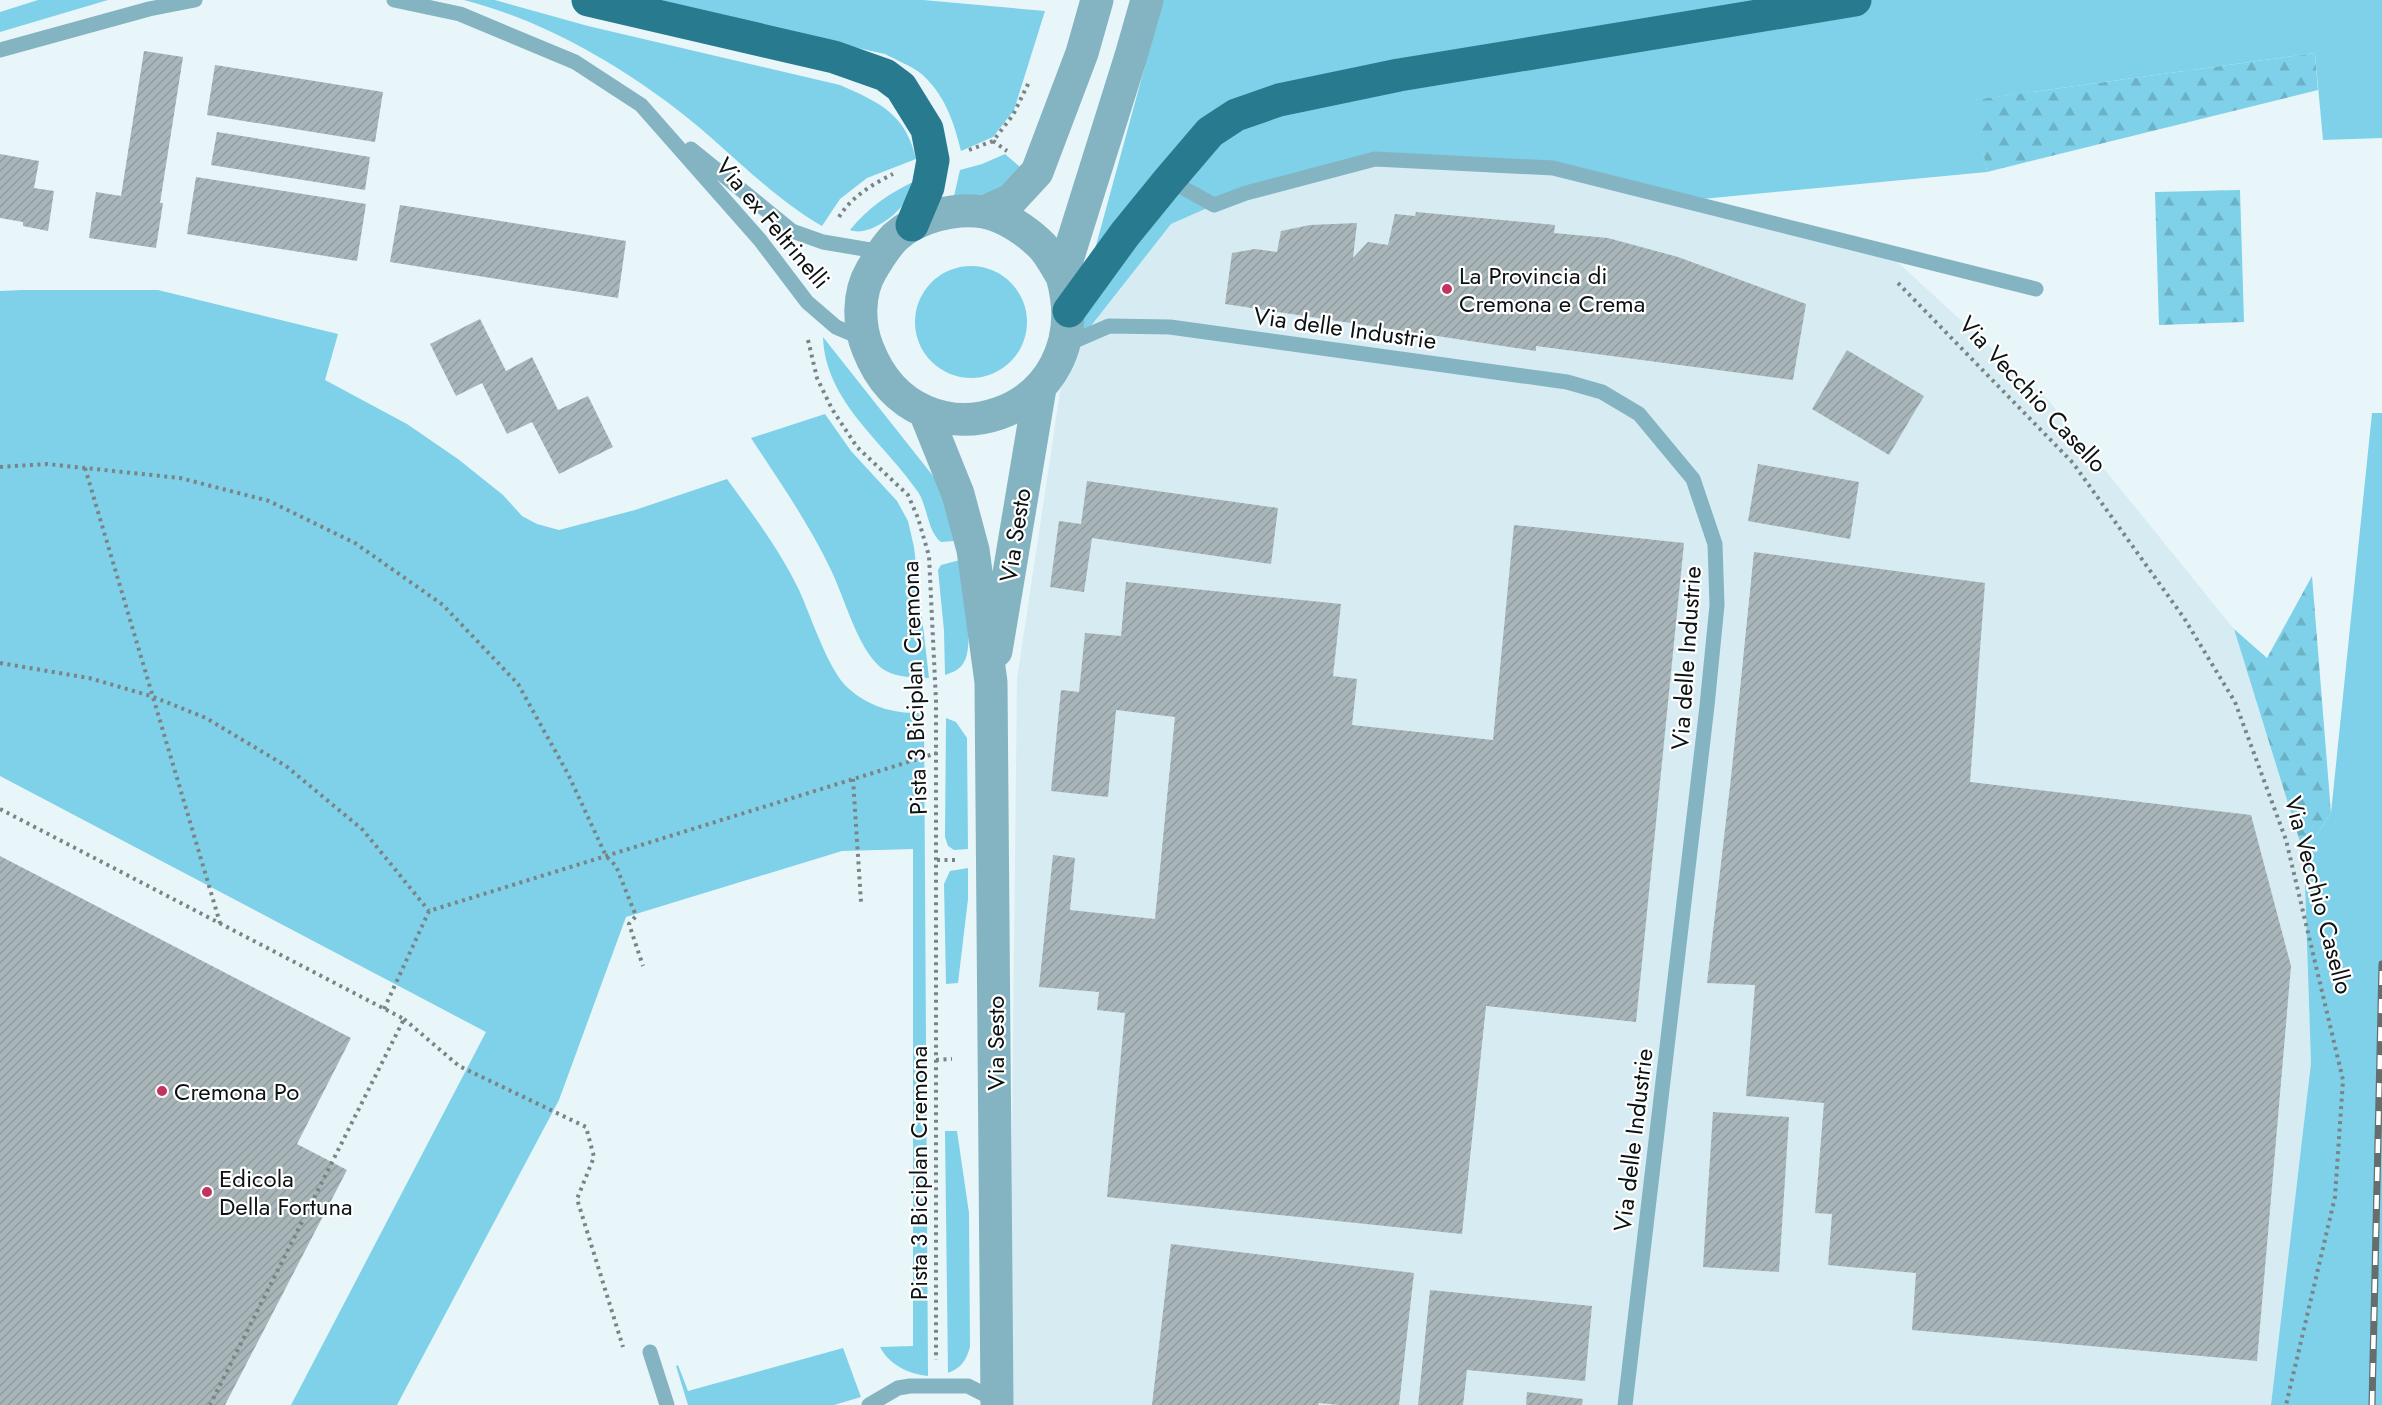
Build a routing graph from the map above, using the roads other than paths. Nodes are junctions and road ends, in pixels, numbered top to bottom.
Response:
1 (195, 0) edge
2 (394, 0) edge
3 (588, 0) edge
4 (1097, 0) edge
5 (1147, 0) edge
6 (1855, 0) edge
7 (0, 50) edge
8 (658, 123) junction
9 (1169, 180) junction
10 (984, 212) junction
11 (912, 225) junction
12 (882, 252) junction
13 (1062, 276) junction
14 (2036, 289) dead end
15 (1069, 311) junction
16 (864, 339) junction
17 (1065, 345) junction
18 (1040, 388) junction
19 (925, 412) junction
20 (991, 682) junction
21 (650, 1352) dead end
22 (994, 1404) edge
23 (667, 1405) edge
24 (869, 1405) edge
25 (1625, 1405) edge

1 - 7 lane
2 - 8 lane, Via ex Feltrinelli
3 - 11 main road
4 - 10 street
5 - 13 street, Via Sesto
6 - 9 main road
8 - 12 lane, Via ex Feltrinelli
8 - 16 lane, Via ex Feltrinelli
9 - 14 lane, Via Vecchio Casello
9 - 15 main road
10 - 11 street, Via Sesto
10 - 13 street, Via Sesto
11 - 12 street, Via Sesto
12 - 16 street, Via Sesto
13 - 15 street, Via Sesto
15 - 17 street, Via Sesto
16 - 19 street, Via Sesto
17 - 18 street, Via Sesto
17 - 25 lane, Via delle Industrie
18 - 19 street, Via Sesto
18 - 20 street, Via Sesto
19 - 20 street, Via Sesto
20 - 22 street, Via Sesto
21 - 23 lane
22 - 24 lane

